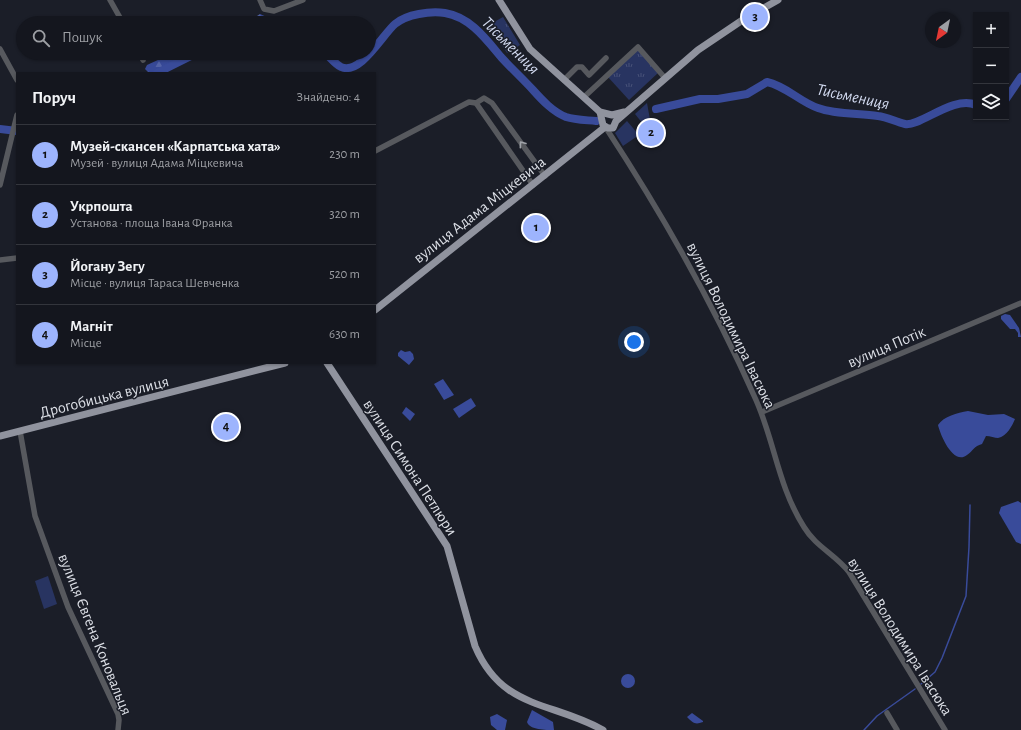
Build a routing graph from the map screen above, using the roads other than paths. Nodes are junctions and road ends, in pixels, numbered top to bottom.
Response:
1 (110, 0) edge
2 (260, 0) edge
3 (303, 0) edge
4 (499, 0) edge
5 (778, 0) edge
6 (119, 16) edge
7 (0, 49) edge
8 (606, 58) dead end
9 (16, 78) edge
10 (666, 78) junction
11 (564, 80) junction
12 (584, 97) junction
13 (476, 103) junction
14 (632, 107) junction
15 (600, 112) junction
16 (610, 115) junction
17 (16, 119) edge
18 (607, 126) junction
19 (376, 150) edge
20 (545, 176) junction
21 (0, 185) edge
22 (533, 185) junction
23 (16, 258) edge
24 (0, 260) edge
25 (1021, 303) edge
26 (376, 309) edge
27 (281, 364) edge
28 (328, 364) edge
29 (762, 412) junction
30 (20, 431) junction
31 (0, 436) edge
32 (887, 713) dead end
33 (118, 730) edge
34 (603, 730) edge
35 (897, 730) edge
36 (945, 730) edge

1 - 6 street
2 - 3 street
4 - 11 main road
5 - 10 main road, вулиця Адама Міцкевича
7 - 9 street
8 - 11 street
10 - 12 street
10 - 14 main road, вулиця Адама Міцкевича
11 - 12 main road
12 - 15 main road
13 - 19 street
20 -> 13 street
13 - 22 street
14 - 16 main road
14 - 18 main road, вулиця Адама Міцкевича
15 - 16 main road
15 - 18 main road
16 - 18 main road
17 - 21 street
18 - 20 main road, вулиця Адама Міцкевича
18 - 29 street, вулиця Володимира Івасюка
20 - 22 main road, вулиця Адама Міцкевича
22 - 26 main road, вулиця Адама Міцкевича
23 - 24 street
25 - 29 street, вулиця Потік
27 - 30 main road, Дрогобицька вулиця
28 - 34 main road, вулиця Симона Петлюри
29 - 36 street, вулиця Володимира Івасюка
30 - 31 main road, Дрогобицька вулиця
30 - 33 street, вулиця Євгена Коновальця
32 - 35 street

